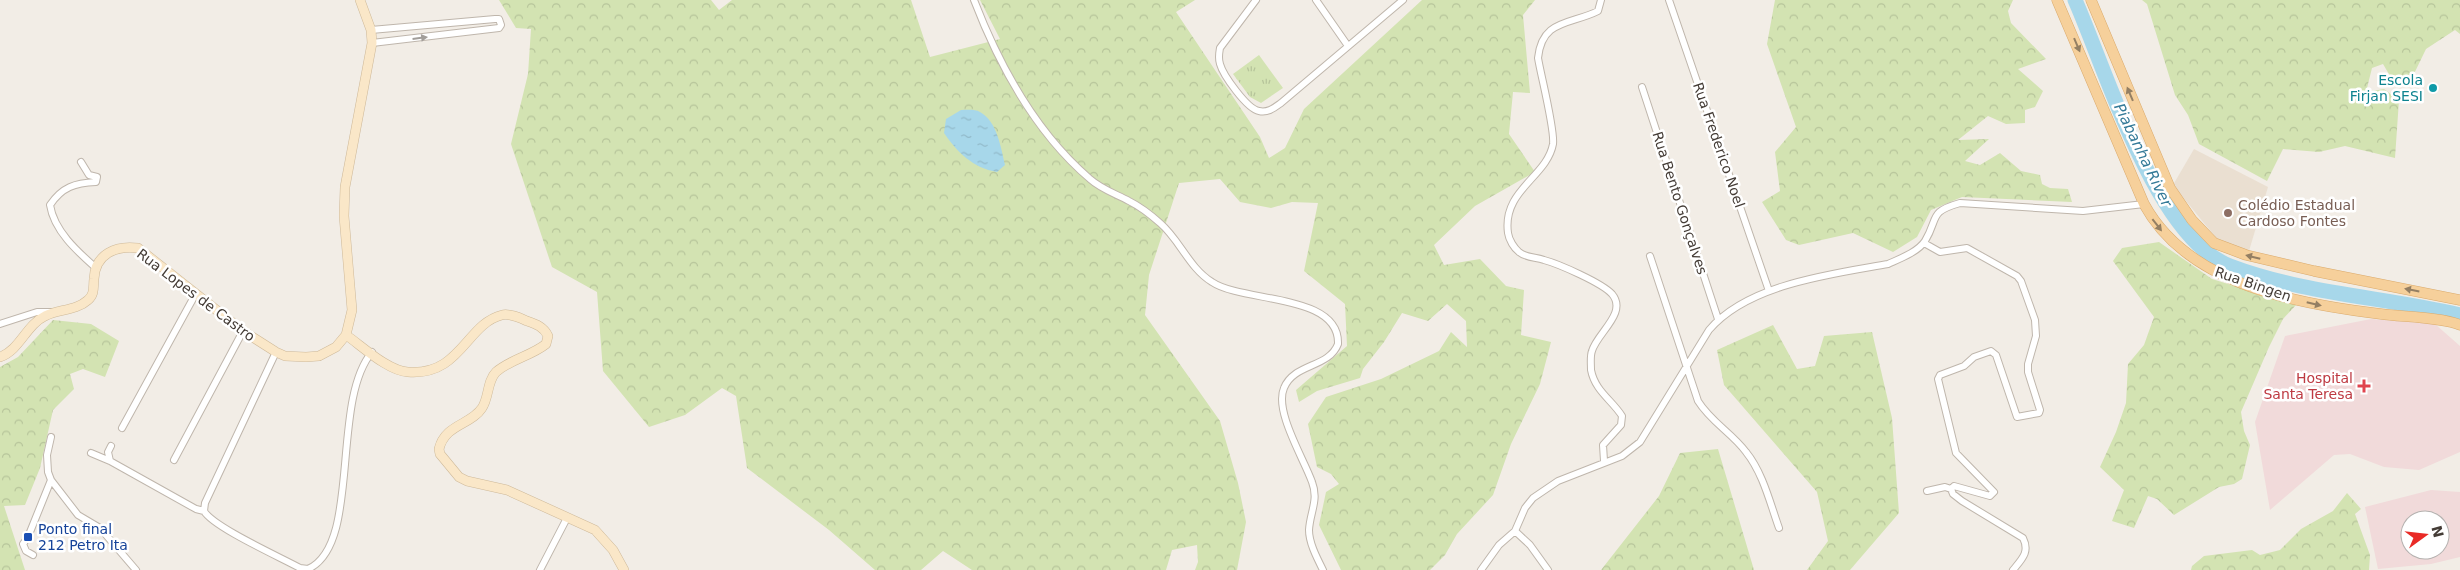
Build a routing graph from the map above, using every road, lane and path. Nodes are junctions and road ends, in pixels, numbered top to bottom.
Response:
1 (360, 0) edge
2 (974, 0) edge
3 (1256, 0) edge
4 (1316, 0) edge
5 (1403, 0) edge
6 (1601, 0) edge
7 (1669, 0) edge
8 (2057, 0) edge
9 (2091, 0) edge
10 (371, 30) junction
11 (372, 43) junction
12 (1348, 46) junction
13 (1642, 87) dead end
14 (82, 162) dead end
15 (2144, 204) junction
16 (1924, 243) junction
17 (1650, 256) dead end
18 (96, 268) junction
19 (1770, 291) junction
20 (195, 295) junction
21 (2460, 300) edge
22 (56, 312) junction
23 (1718, 319) junction
24 (0, 324) edge
25 (2460, 326) edge
26 (243, 331) junction
27 (346, 335) junction
28 (276, 352) junction
29 (372, 352) junction
30 (0, 357) edge
31 (1687, 367) junction
32 (122, 428) dead end
33 (51, 437) dead end
34 (111, 446) dead end
35 (91, 453) dead end
36 (174, 460) dead end
37 (110, 461) junction
38 (1604, 461) junction
39 (51, 480) junction
40 (1951, 489) junction
41 (1927, 491) dead end
42 (204, 511) junction
43 (567, 518) junction
44 (1779, 528) dead end
45 (1514, 531) junction
46 (33, 555) dead end
47 (136, 570) edge
48 (540, 570) edge
49 (624, 570) edge
50 (1323, 570) edge
51 (1481, 570) edge
52 (1548, 570) edge
53 (2013, 570) edge

1 - 10 street
2 - 50 street
3 - 12 street
4 - 12 street
5 - 12 street
6 - 38 street
7 - 19 street, Rua Frederico Noel
8 -> 15 main road, Rua Bingen
21 -> 9 main road, Rua Bingen
10 - 11 street
11 -> 10 street
11 - 27 street
13 - 23 street, Rua Bento Gonçalves
14 - 18 street
15 - 16 street
15 -> 25 main road, Rua Bingen
16 - 19 street
16 - 40 street
17 - 31 street
18 - 20 street, Rua Lopes de Castro
18 - 22 street
19 - 23 street
20 - 26 street, Rua Lopes de Castro
20 - 32 street
22 - 24 street
22 - 30 street
23 - 31 street
26 - 28 street, Rua Lopes de Castro
26 - 36 street
27 - 28 street, Rua Lopes de Castro
27 - 29 street
28 - 42 street
29 - 42 street
29 - 43 street
31 - 38 street
31 - 44 street
33 - 39 street
34 - 37 street
35 - 37 street
37 - 42 street
38 - 45 street
39 - 46 street
39 - 47 street
40 - 41 street
40 - 53 street
43 - 48 street
43 - 49 street
45 - 51 street
45 - 52 street

